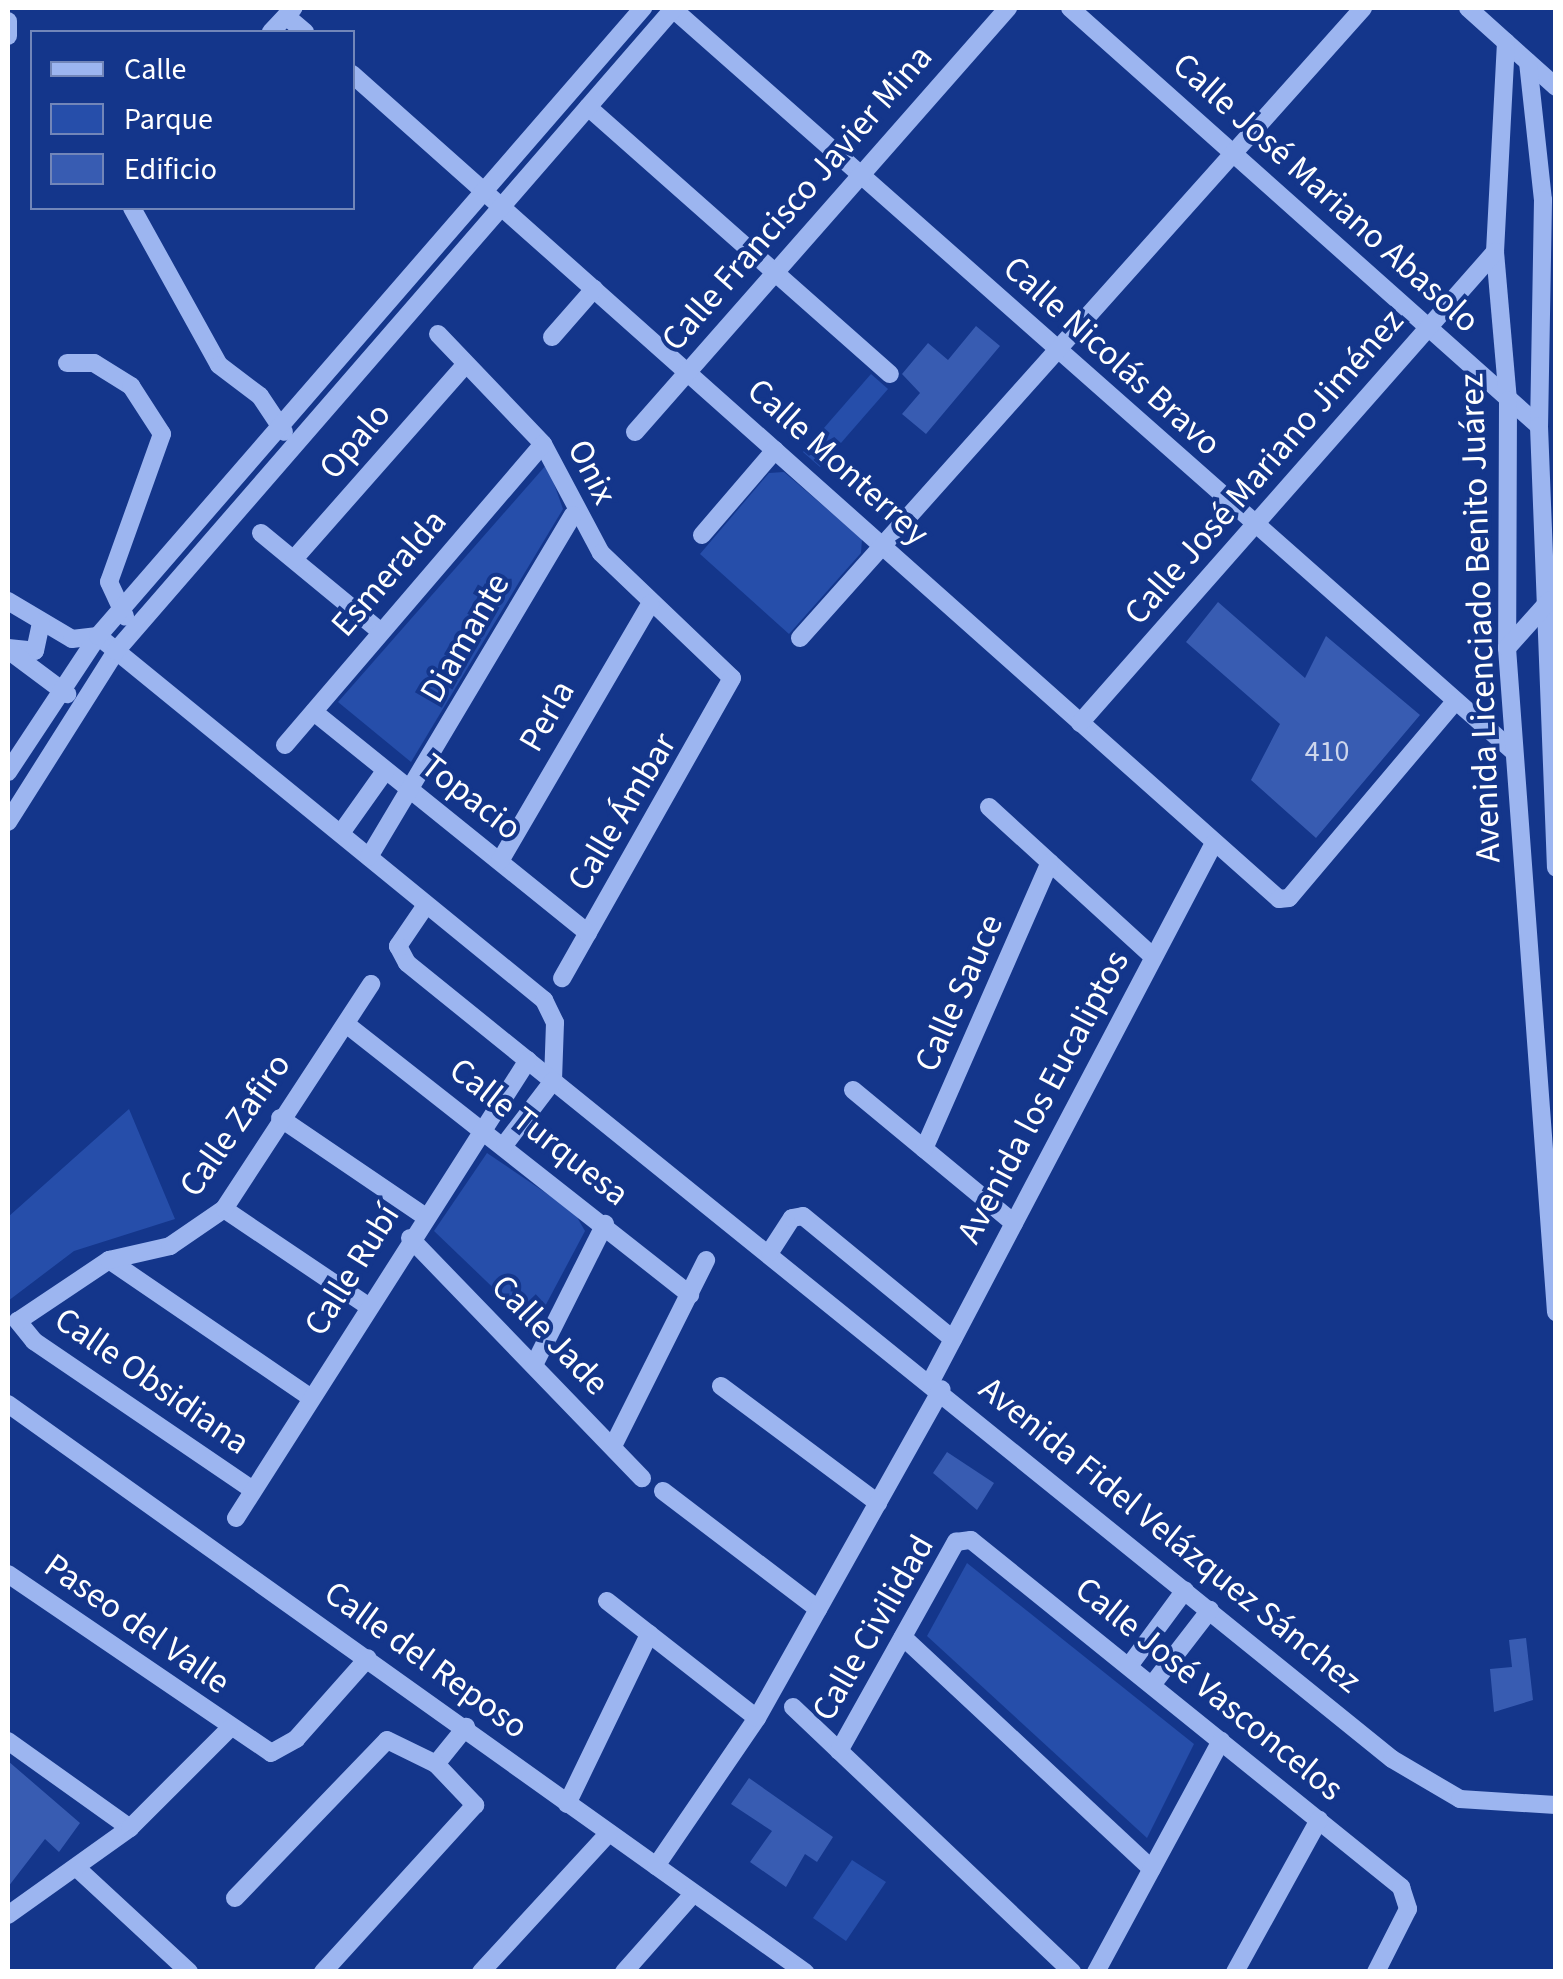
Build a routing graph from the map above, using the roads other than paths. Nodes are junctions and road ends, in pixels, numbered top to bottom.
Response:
1 (643, 8) edge
2 (673, 8) edge
3 (1008, 8) edge
4 (1070, 8) edge
5 (1363, 8) edge
6 (1468, 8) edge
7 (1506, 42) junction
8 (1528, 62) junction
9 (355, 77) edge
10 (1556, 87) edge
11 (588, 107) junction
12 (1233, 154) junction
13 (860, 176) junction
14 (482, 188) junction
15 (1549, 194) edge
16 (501, 207) junction
17 (133, 210) edge
18 (1495, 252) junction
19 (775, 272) junction
20 (594, 289) junction
21 (1429, 328) junction
22 (438, 334) dead end
23 (552, 337) dead end
24 (1057, 349) junction
25 (67, 362) dead end
26 (465, 366) junction
27 (688, 372) junction
28 (890, 374) dead end
29 (1508, 400) junction
30 (1539, 426) junction
31 (280, 427) junction
32 (635, 432) dead end
33 (293, 444) junction
34 (543, 444) junction
35 (776, 450) junction
36 (573, 515) junction
37 (1256, 529) junction
38 (261, 533) dead end
39 (702, 535) dead end
40 (883, 545) junction
41 (294, 559) junction
42 (1551, 598) edge
43 (8, 601) edge
44 (650, 604) junction
45 (120, 611) junction
46 (41, 623) junction
47 (136, 626) junction
48 (380, 631) junction
49 (98, 636) junction
50 (800, 638) dead end
51 (1506, 648) junction
52 (8, 649) edge
53 (116, 651) junction
54 (732, 678) joint
55 (60, 691) junction
56 (82, 700) junction
57 (1453, 704) junction
58 (314, 712) junction
59 (1080, 724) junction
60 (285, 745) dead end
61 (1512, 750) junction
62 (385, 771) junction
63 (8, 772) edge
64 (412, 793) junction
65 (989, 807) dead end
66 (8, 822) edge
67 (340, 834) junction
68 (1214, 843) junction
69 (369, 856) junction
70 (500, 861) junction
71 (1050, 862) junction
72 (1556, 868) edge
73 (426, 905) junction
74 (588, 933) junction
75 (1153, 957) junction
76 (562, 978) dead end
77 (370, 984) dead end
78 (346, 1024) junction
79 (528, 1060) junction
80 (553, 1081) junction
81 (853, 1090) dead end
82 (280, 1118) junction
83 (480, 1125) junction
84 (506, 1144) junction
85 (924, 1148) junction
86 (224, 1209) junction
87 (424, 1216) junction
88 (1014, 1223) junction
89 (604, 1224) junction
90 (410, 1238) junction
91 (770, 1252) junction
92 (108, 1260) junction
93 (706, 1260) dead end
94 (690, 1295) junction
95 (368, 1306) junction
96 (1556, 1312) edge
97 (18, 1321) joint
98 (953, 1340) junction
99 (534, 1365) junction
100 (937, 1385) junction
101 (721, 1386) dead end
102 (311, 1398) junction
103 (8, 1404) edge
104 (613, 1446) junction
105 (642, 1478) dead end
106 (253, 1490) junction
107 (663, 1491) dead end
108 (878, 1503) junction
109 (236, 1518) dead end
110 (964, 1539) joint
111 (8, 1574) edge
112 (1186, 1590) junction
113 (607, 1601) dead end
114 (818, 1610) junction
115 (1210, 1610) junction
116 (649, 1634) junction
117 (903, 1636) junction
118 (368, 1658) junction
119 (1129, 1666) junction
120 (1152, 1685) junction
121 (793, 1707) dead end
122 (757, 1718) junction
123 (229, 1728) junction
124 (466, 1728) junction
125 (8, 1741) edge
126 (1221, 1741) junction
127 (839, 1751) junction
128 (436, 1764) junction
129 (567, 1804) junction
130 (1556, 1805) edge
131 (1318, 1820) junction
132 (130, 1828) junction
133 (608, 1833) junction
134 (656, 1866) junction
135 (1152, 1868) junction
136 (80, 1870) junction
137 (693, 1894) junction
138 (235, 1898) dead end
139 (8, 1914) edge
140 (791, 1968) edge
141 (189, 1972) edge
142 (323, 1972) edge
143 (481, 1972) edge
144 (624, 1972) edge
145 (1072, 1972) edge
146 (1096, 1972) edge
147 (1235, 1972) edge
148 (1376, 1972) edge

1 - 14 street
2 - 11 street
2 - 13 street, Calle Nicolás Bravo
3 - 13 street, Calle Francisco Javier Mina
4 - 12 street, Calle José Mariano Abasolo
5 - 12 street
6 - 7 street
7 - 8 street
7 - 18 street, Avenida Licenciado Benito Juárez
8 - 10 street
8 - 15 street, Avenida Licenciado Benito Juárez
9 - 14 street, Calle Monterrey
11 - 16 street
11 - 19 street
12 - 21 street, Calle José Mariano Abasolo
12 - 24 street
13 - 19 street, Calle Francisco Javier Mina
13 - 24 street, Calle Nicolás Bravo
14 - 16 street, Calle Monterrey
14 - 31 street
15 - 30 street, Avenida Licenciado Benito Juárez
16 - 20 street, Calle Monterrey
16 - 33 street
17 - 31 street
18 - 21 street, Calle José Mariano Jiménez
18 - 29 street, Avenida Licenciado Benito Juárez
19 - 27 street, Calle Francisco Javier Mina
19 - 28 street
20 - 23 street
20 - 27 street, Calle Monterrey
21 - 29 street, Calle José Mariano Abasolo
21 - 37 street, Calle José Mariano Jiménez
22 - 26 street, Onix
24 - 37 street, Calle Nicolás Bravo
24 - 40 street
25 - 45 street
26 - 34 street, Onix
26 - 41 street, Opalo
27 - 32 street, Calle Francisco Javier Mina
27 - 35 street, Calle Monterrey
29 - 30 street, Calle José Mariano Abasolo
29 - 51 street, Avenida Licenciado Benito Juárez
30 - 42 street, Avenida Licenciado Benito Juárez
31 - 33 street
31 - 45 street
33 - 47 street
34 - 36 street, Onix
34 - 48 street, Esmeralda
35 - 39 street
35 - 40 street, Calle Monterrey
36 - 44 street, Onix
36 - 64 street, Diamante
37 - 57 street, Calle Nicolás Bravo
37 - 59 street, Calle José Mariano Jiménez
38 - 41 street
40 - 50 street
40 - 59 street, Calle Monterrey
41 - 48 street
42 - 51 street
42 - 72 street, Avenida Licenciado Benito Juárez
43 - 46 street
44 - 54 street, Onix
44 - 70 street, Perla
45 - 47 street
45 - 49 street
46 - 49 street
46 - 52 street
47 - 53 street
48 - 58 street, Esmeralda
49 - 53 street
49 - 55 street
51 - 61 street, Avenida Licenciado Benito Juárez
52 - 55 street
53 - 56 street
53 - 67 street
54 - 74 street, Calle Ámbar
55 - 56 street
55 - 63 street
56 - 66 street
57 - 61 street, Calle Nicolás Bravo
57 - 68 street, Calle Monterrey
58 - 60 street, Esmeralda
58 - 62 street, Topacio
59 - 68 street, Calle Monterrey
61 - 96 street, Avenida Licenciado Benito Juárez
62 - 64 street, Topacio
62 - 67 street
64 - 69 street, Diamante
64 - 70 street, Topacio
65 - 71 street
67 - 69 street
68 - 75 street, Avenida los Eucaliptos
69 - 73 street
70 - 74 street, Topacio
71 - 75 street
71 - 85 street, Calle Sauce
73 - 79 street, Avenida Fidel Velázquez Sánchez
73 - 80 street
74 - 76 street, Calle Ámbar
75 - 88 street, Avenida los Eucaliptos
77 - 78 street, Calle Zafiro
78 - 82 street, Calle Zafiro
78 - 83 street, Calle Turquesa
79 - 80 street, Avenida Fidel Velázquez Sánchez
79 - 83 street, Calle Rubí
80 - 84 street
80 - 91 street, Avenida Fidel Velázquez Sánchez
81 - 85 street
82 - 86 street, Calle Zafiro
82 - 87 street
83 - 84 street, Calle Turquesa
83 - 87 street, Calle Rubí
84 - 89 street, Calle Turquesa
85 - 88 street
86 - 92 street, Calle Zafiro
86 - 95 street
87 - 90 street, Calle Rubí
88 - 98 street, Avenida los Eucaliptos
89 - 94 street, Calle Turquesa
89 - 99 street
90 - 95 street, Calle Rubí
90 - 99 street, Calle Jade
91 - 98 street, Avenida Fidel Velázquez Sánchez
91 - 100 street, Avenida Fidel Velázquez Sánchez
92 - 97 street, Calle Zafiro
92 - 102 street
93 - 94 street
94 - 104 street
95 - 102 street, Calle Rubí
97 - 106 street, Calle Obsidiana
98 - 100 street, Avenida los Eucaliptos
99 - 104 street, Calle Jade
100 - 108 street, Avenida los Eucaliptos
100 - 112 street, Avenida Fidel Velázquez Sánchez
101 - 108 street
102 - 106 street, Calle Rubí
103 - 118 street, Calle del Reposo
104 - 105 street, Calle Jade
106 - 109 street, Calle Rubí
107 - 114 street
108 - 114 street, Avenida los Eucaliptos
110 - 117 street, Calle Civilidad
110 - 119 street, Calle José Vasconcelos
111 - 123 street, Paseo del Valle
112 - 115 street, Avenida Fidel Velázquez Sánchez
112 - 119 street
113 - 116 street
114 - 122 street, Avenida los Eucaliptos
115 - 120 street
115 - 130 street, Avenida Fidel Velázquez Sánchez
116 - 122 street
116 - 129 street
117 - 127 street, Calle Civilidad
117 - 135 street
118 - 123 street, Paseo del Valle
118 - 124 street, Calle del Reposo
119 - 120 street, Calle José Vasconcelos
120 - 126 street, Calle José Vasconcelos
121 - 127 street
122 - 134 street, Avenida los Eucaliptos
123 - 132 street
124 - 128 street
124 - 129 street, Calle del Reposo
125 - 132 street
126 - 131 street, Calle José Vasconcelos
126 - 135 street
127 - 145 street
128 - 138 street
128 - 142 street
129 - 133 street, Calle del Reposo
131 - 147 street
131 - 148 street, Calle José Vasconcelos
132 - 136 street
133 - 134 street, Calle del Reposo
133 - 143 street
134 - 137 street, Calle del Reposo
135 - 146 street
136 - 139 street
136 - 141 street
137 - 140 street, Calle del Reposo
137 - 144 street

